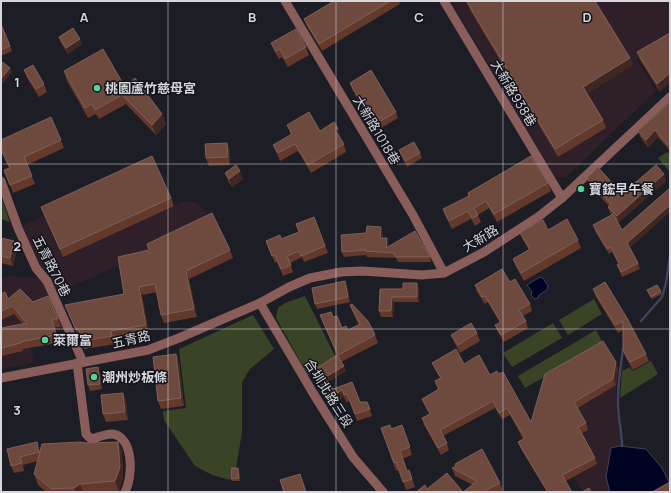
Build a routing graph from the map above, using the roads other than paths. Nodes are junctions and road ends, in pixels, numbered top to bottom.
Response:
1 (285, 1) edge
2 (444, 1) edge
3 (670, 97) edge
4 (1, 181) edge
5 (562, 198) junction
6 (444, 273) junction
7 (260, 303) junction
8 (80, 363) junction
9 (1, 378) edge
10 (125, 492) edge
11 (382, 492) edge

1 - 6 street, 大新路1018巷
2 - 5 street, 大新路938巷
3 - 5 street, 大新路
4 - 8 street, 五青路70巷
5 - 6 street, 大新路
6 - 7 street, 大新路
7 - 8 street, 五青路
7 - 11 street, 合圳北路三段
8 - 9 street, 五青路
8 - 10 street, 五青路70巷

